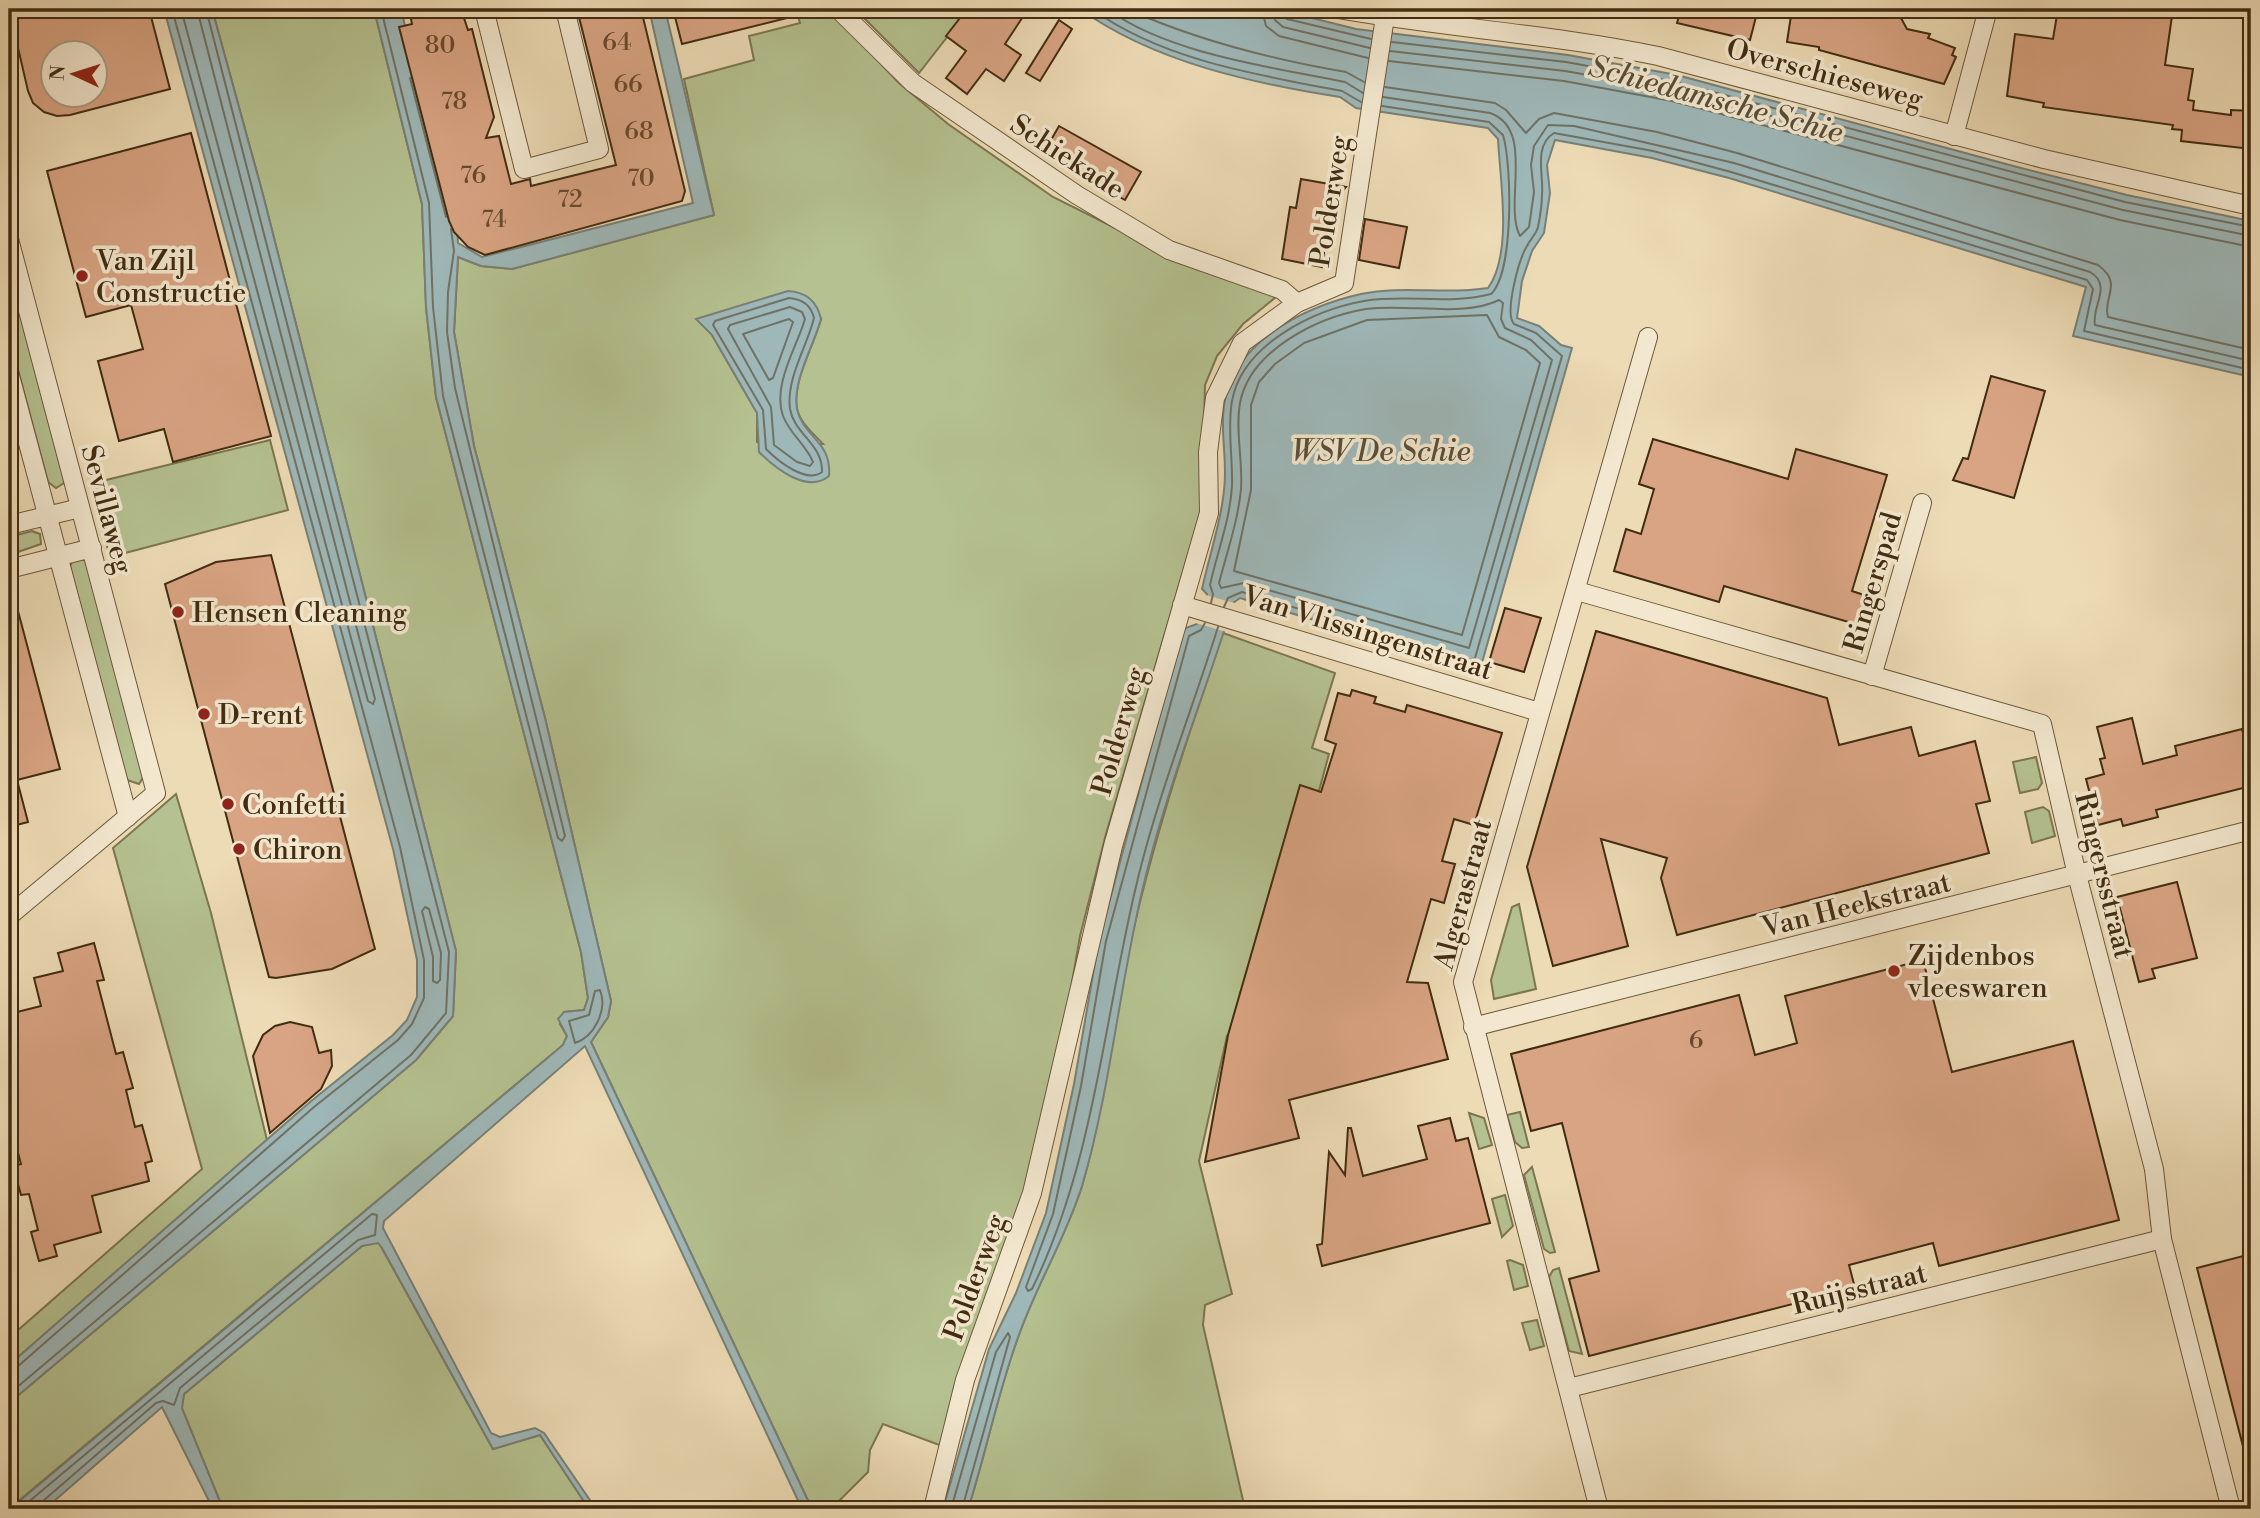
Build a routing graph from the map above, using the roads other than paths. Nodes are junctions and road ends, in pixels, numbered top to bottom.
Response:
1 (484, 9) edge
2 (565, 9) edge
3 (838, 9) edge
4 (1338, 9) edge
5 (1989, 9) edge
6 (1384, 23) junction
7 (1954, 136) junction
8 (2251, 206) edge
9 (9, 239) edge
10 (1297, 303) junction
11 (1648, 337) dead end
12 (9, 372) edge
13 (1922, 503) dead end
14 (80, 508) junction
15 (48, 515) junction
16 (9, 526) edge
17 (92, 548) junction
18 (59, 556) junction
19 (9, 569) edge
20 (1577, 591) junction
21 (1188, 606) junction
22 (1872, 676) junction
23 (1539, 712) junction
24 (128, 817) junction
25 (2251, 830) edge
26 (2077, 875) junction
27 (9, 916) edge
28 (1474, 1027) junction
29 (2162, 1239) junction
30 (1569, 1388) junction
31 (933, 1509) edge
32 (1599, 1509) edge
33 (2231, 1509) edge

1 - 2 street
3 - 10 street, Schiekade
4 - 6 street, Overschieseweg
5 - 7 street
6 - 7 street, Overschieseweg
6 - 10 street, Polderweg
7 - 8 street, Overschieseweg
9 - 14 street, Sevillaweg
10 - 21 street, Polderweg
11 - 20 street, Algerastraat
12 - 15 street
13 - 22 street, Ringerspad
14 - 15 street
14 - 17 street, Sevillaweg
15 - 16 street
15 - 18 street
17 - 18 street
17 - 24 street, Sevillaweg
18 - 19 street
18 - 24 street
20 - 22 street, Ringersstraat
20 - 23 street, Algerastraat
21 - 23 street, Van Vlissingenstraat
21 - 31 street, Polderweg
22 - 26 street, Ringersstraat
23 - 28 street, Algerastraat
24 - 27 street
25 - 26 street, Van Heekstraat
26 - 28 street, Van Heekstraat
26 - 29 street, Ringersstraat
28 - 30 street, Algerastraat
29 - 30 street, Ruijsstraat
29 - 33 street, Ringersstraat
30 - 32 street, Algerastraat

